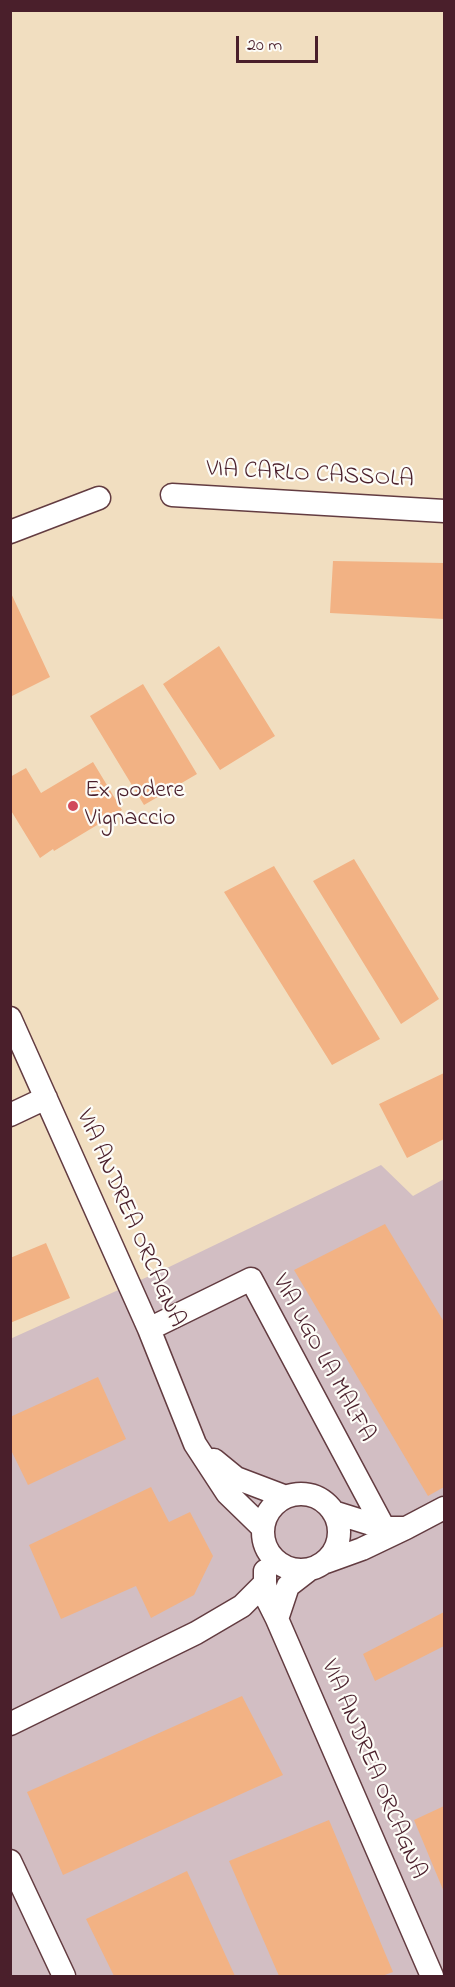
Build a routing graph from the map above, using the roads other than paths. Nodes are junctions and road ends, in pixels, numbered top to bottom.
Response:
1 (172, 495) dead end
2 (99, 498) dead end
3 (444, 511) edge
4 (10, 532) edge
5 (10, 1018) edge
6 (46, 1098) junction
7 (10, 1114) edge
8 (149, 1329) junction
9 (195, 1444) junction
10 (286, 1497) junction
11 (444, 1508) edge
12 (333, 1512) junction
13 (395, 1528) junction
14 (265, 1539) junction
15 (318, 1566) junction
16 (264, 1583) junction
17 (277, 1619) junction
18 (10, 1724) edge
19 (10, 1861) edge
20 (64, 1977) edge
21 (432, 1977) edge

1 - 3 street, VIA CARLO CASSOLA
2 - 4 street
5 - 6 street, VIA ANDREA ORCAGNA
6 - 7 street
6 - 8 street, VIA ANDREA ORCAGNA
8 - 9 street, VIA ANDREA ORCAGNA
8 - 13 street, VIA UGO LA MALFA
9 - 10 street, VIA ANDREA ORCAGNA
9 - 14 street, VIA ANDREA ORCAGNA
10 - 12 street, VIA ANDREA ORCAGNA
10 - 14 street, VIA ANDREA ORCAGNA
11 - 13 street
12 - 13 street, VIA ANDREA ORCAGNA
12 - 15 street
13 - 15 street
14 - 15 street, VIA ANDREA ORCAGNA
14 - 16 street, VIA ANDREA ORCAGNA
15 - 17 street
16 - 17 street, VIA ANDREA ORCAGNA
16 - 18 street
17 - 21 street, VIA ANDREA ORCAGNA
19 - 20 street

